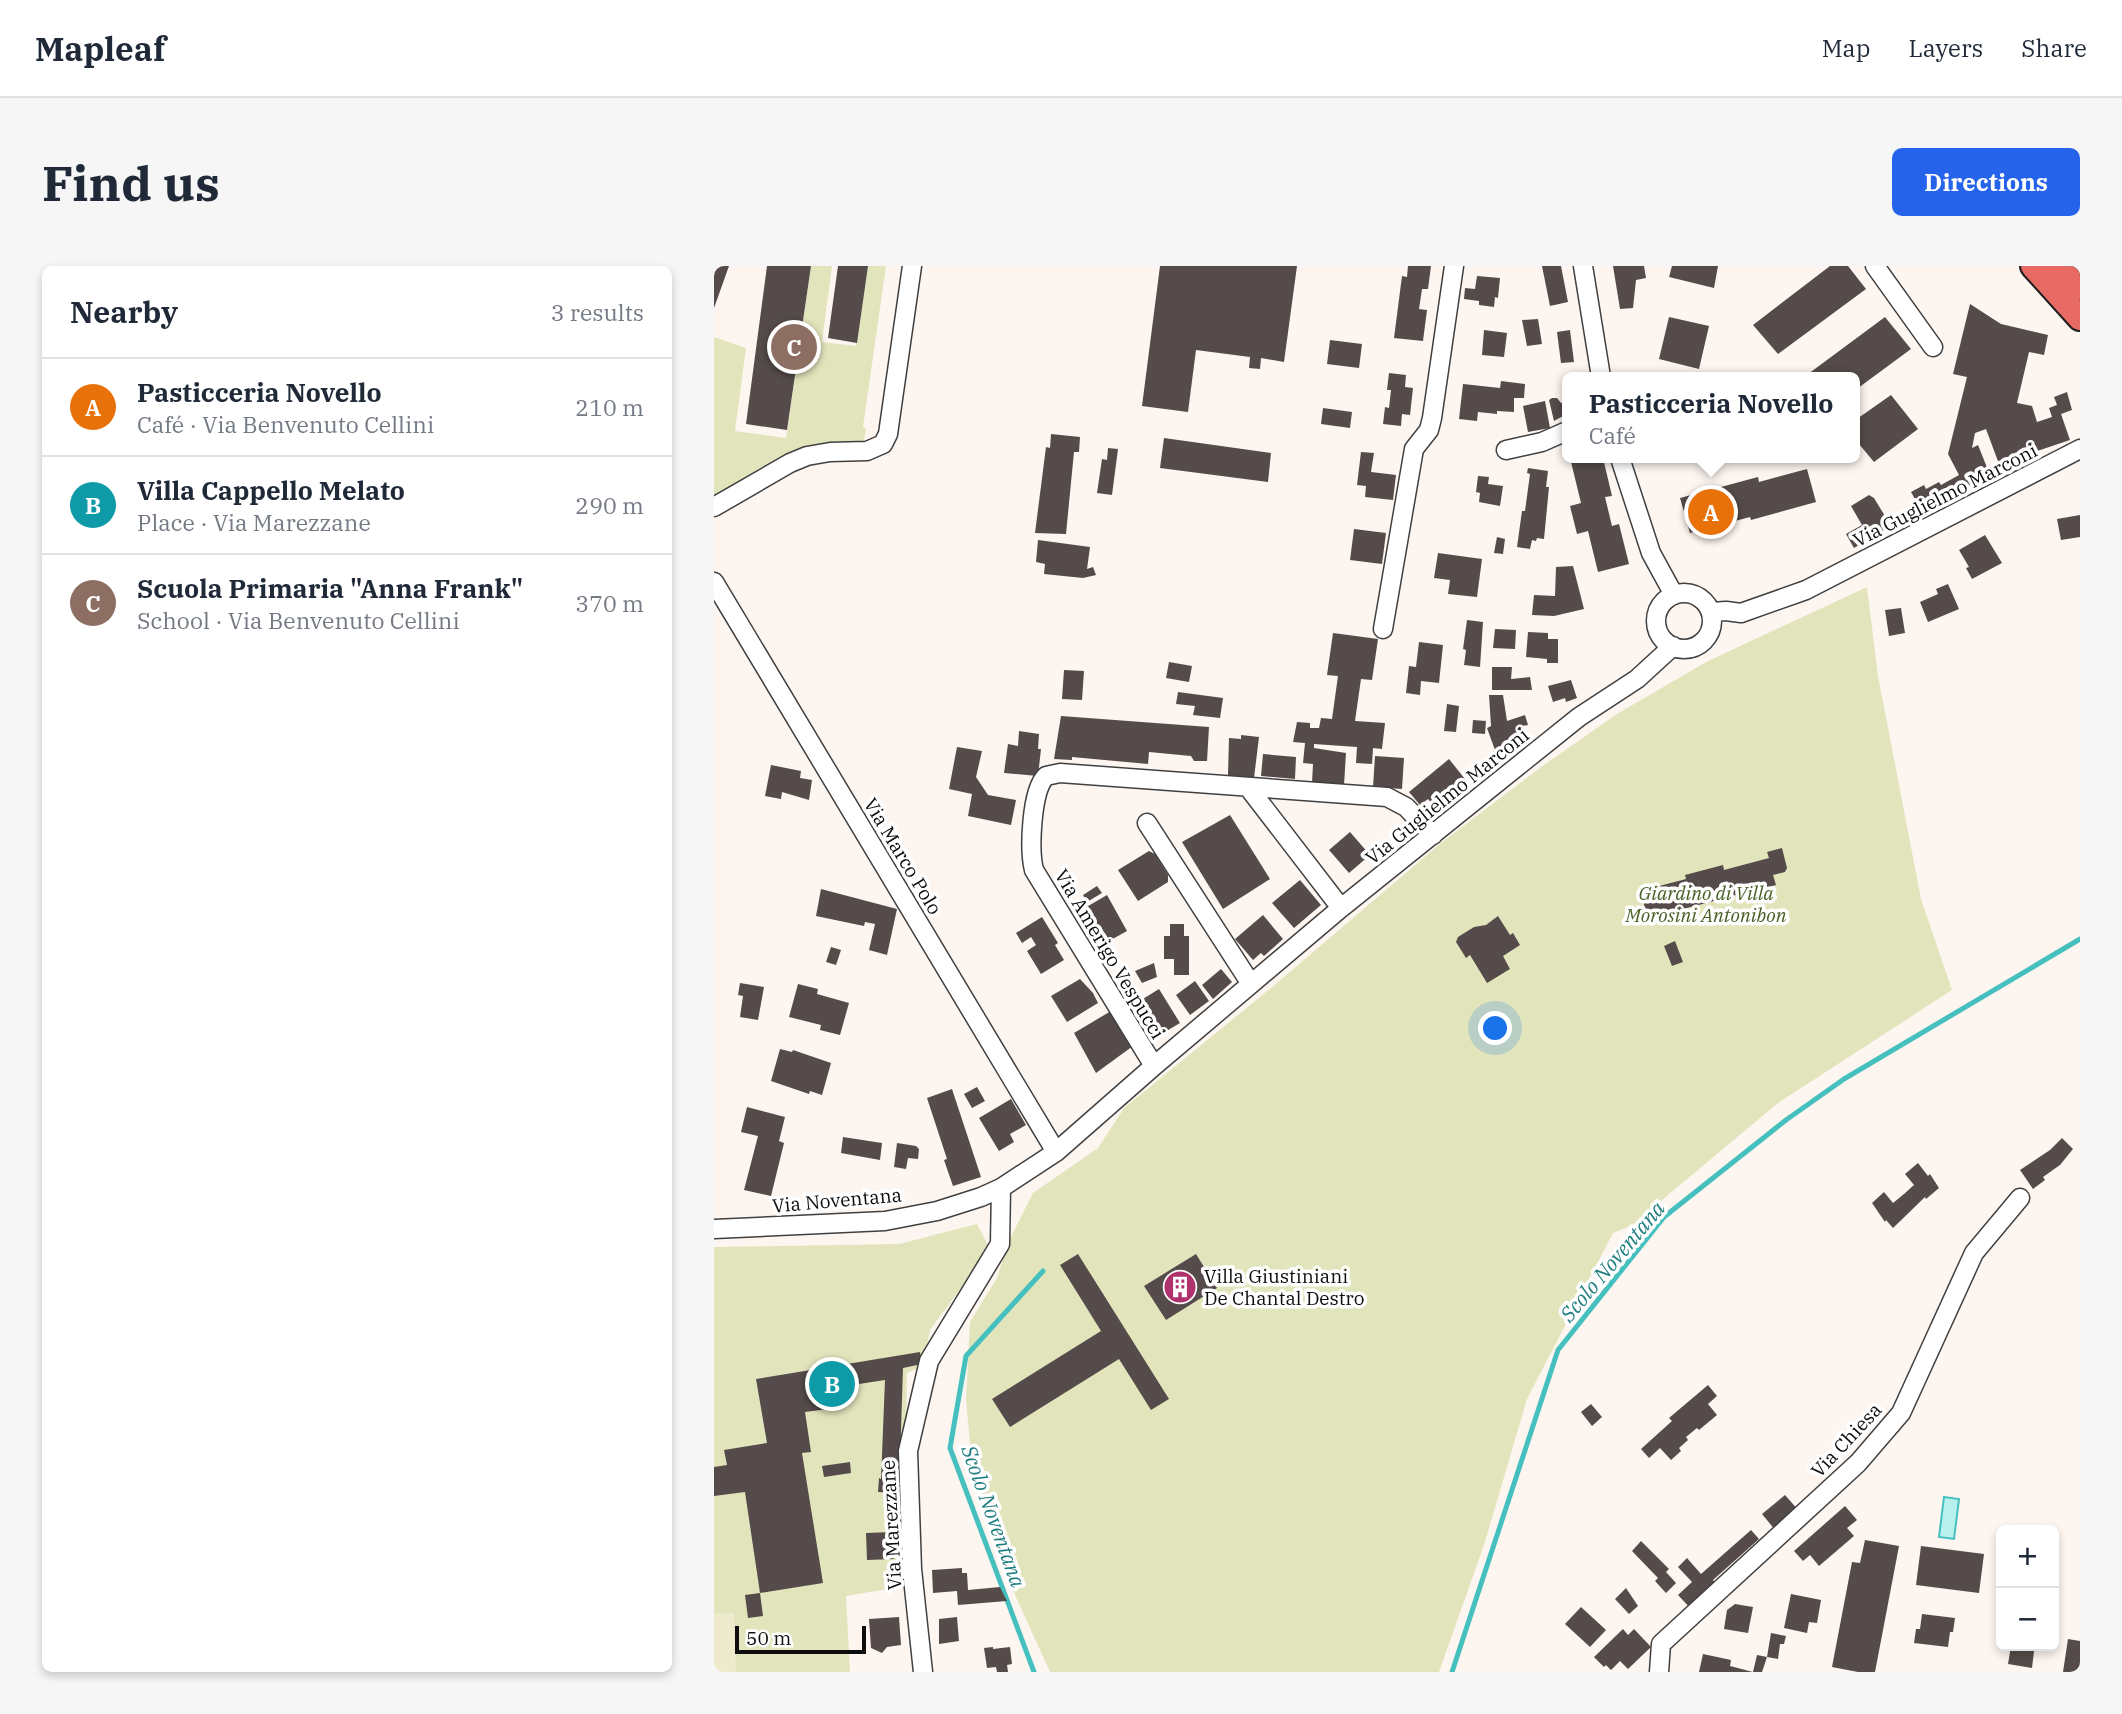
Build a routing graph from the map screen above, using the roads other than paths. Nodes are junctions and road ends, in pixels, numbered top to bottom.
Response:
1 (912, 266) edge
2 (1454, 266) edge
3 (1583, 266) edge
4 (1875, 266) edge
5 (2033, 266) edge
6 (2061, 266) edge
7 (2080, 287) edge
8 (2080, 318) edge
9 (1933, 347) dead end
10 (1600, 372) edge
11 (1562, 433) edge
12 (2080, 449) edge
13 (1506, 450) dead end
14 (1622, 463) edge
15 (714, 508) edge
16 (714, 582) edge
17 (1674, 595) junction
18 (1711, 612) junction
19 (1383, 629) dead end
20 (1673, 646) junction
21 (1248, 787) junction
22 (1147, 824) dead end
23 (1433, 835) junction
24 (1341, 908) junction
25 (1251, 984) junction
26 (1154, 1066) junction
27 (1056, 1152) junction
28 (1001, 1188) junction
29 (2020, 1198) dead end
30 (714, 1229) edge
31 (923, 1672) edge
32 (1660, 1672) edge

1 - 15 street
2 - 19 street
3 - 10 street
4 - 9 street
5 - 8 highway
6 - 7 highway
11 - 13 street
12 - 18 street, Via Guglielmo Marconi
14 - 17 street
16 - 27 street, Via Marco Polo
17 - 18 street
17 - 20 street
18 - 20 street, Via Guglielmo Marconi
20 - 23 street, Via Guglielmo Marconi
21 - 23 street, Via Amerigo Vespucci
21 - 24 street
21 - 26 street, Via Amerigo Vespucci
22 - 25 street
23 - 24 street, Via Guglielmo Marconi
24 - 25 street, Via Guglielmo Marconi
25 - 26 street, Via Guglielmo Marconi
26 - 27 street, Via Guglielmo Marconi
27 - 28 street, Via Guglielmo Marconi
28 - 30 street, Via Noventana
28 - 31 street, Via Marezzane
29 - 32 street, Via Chiesa

